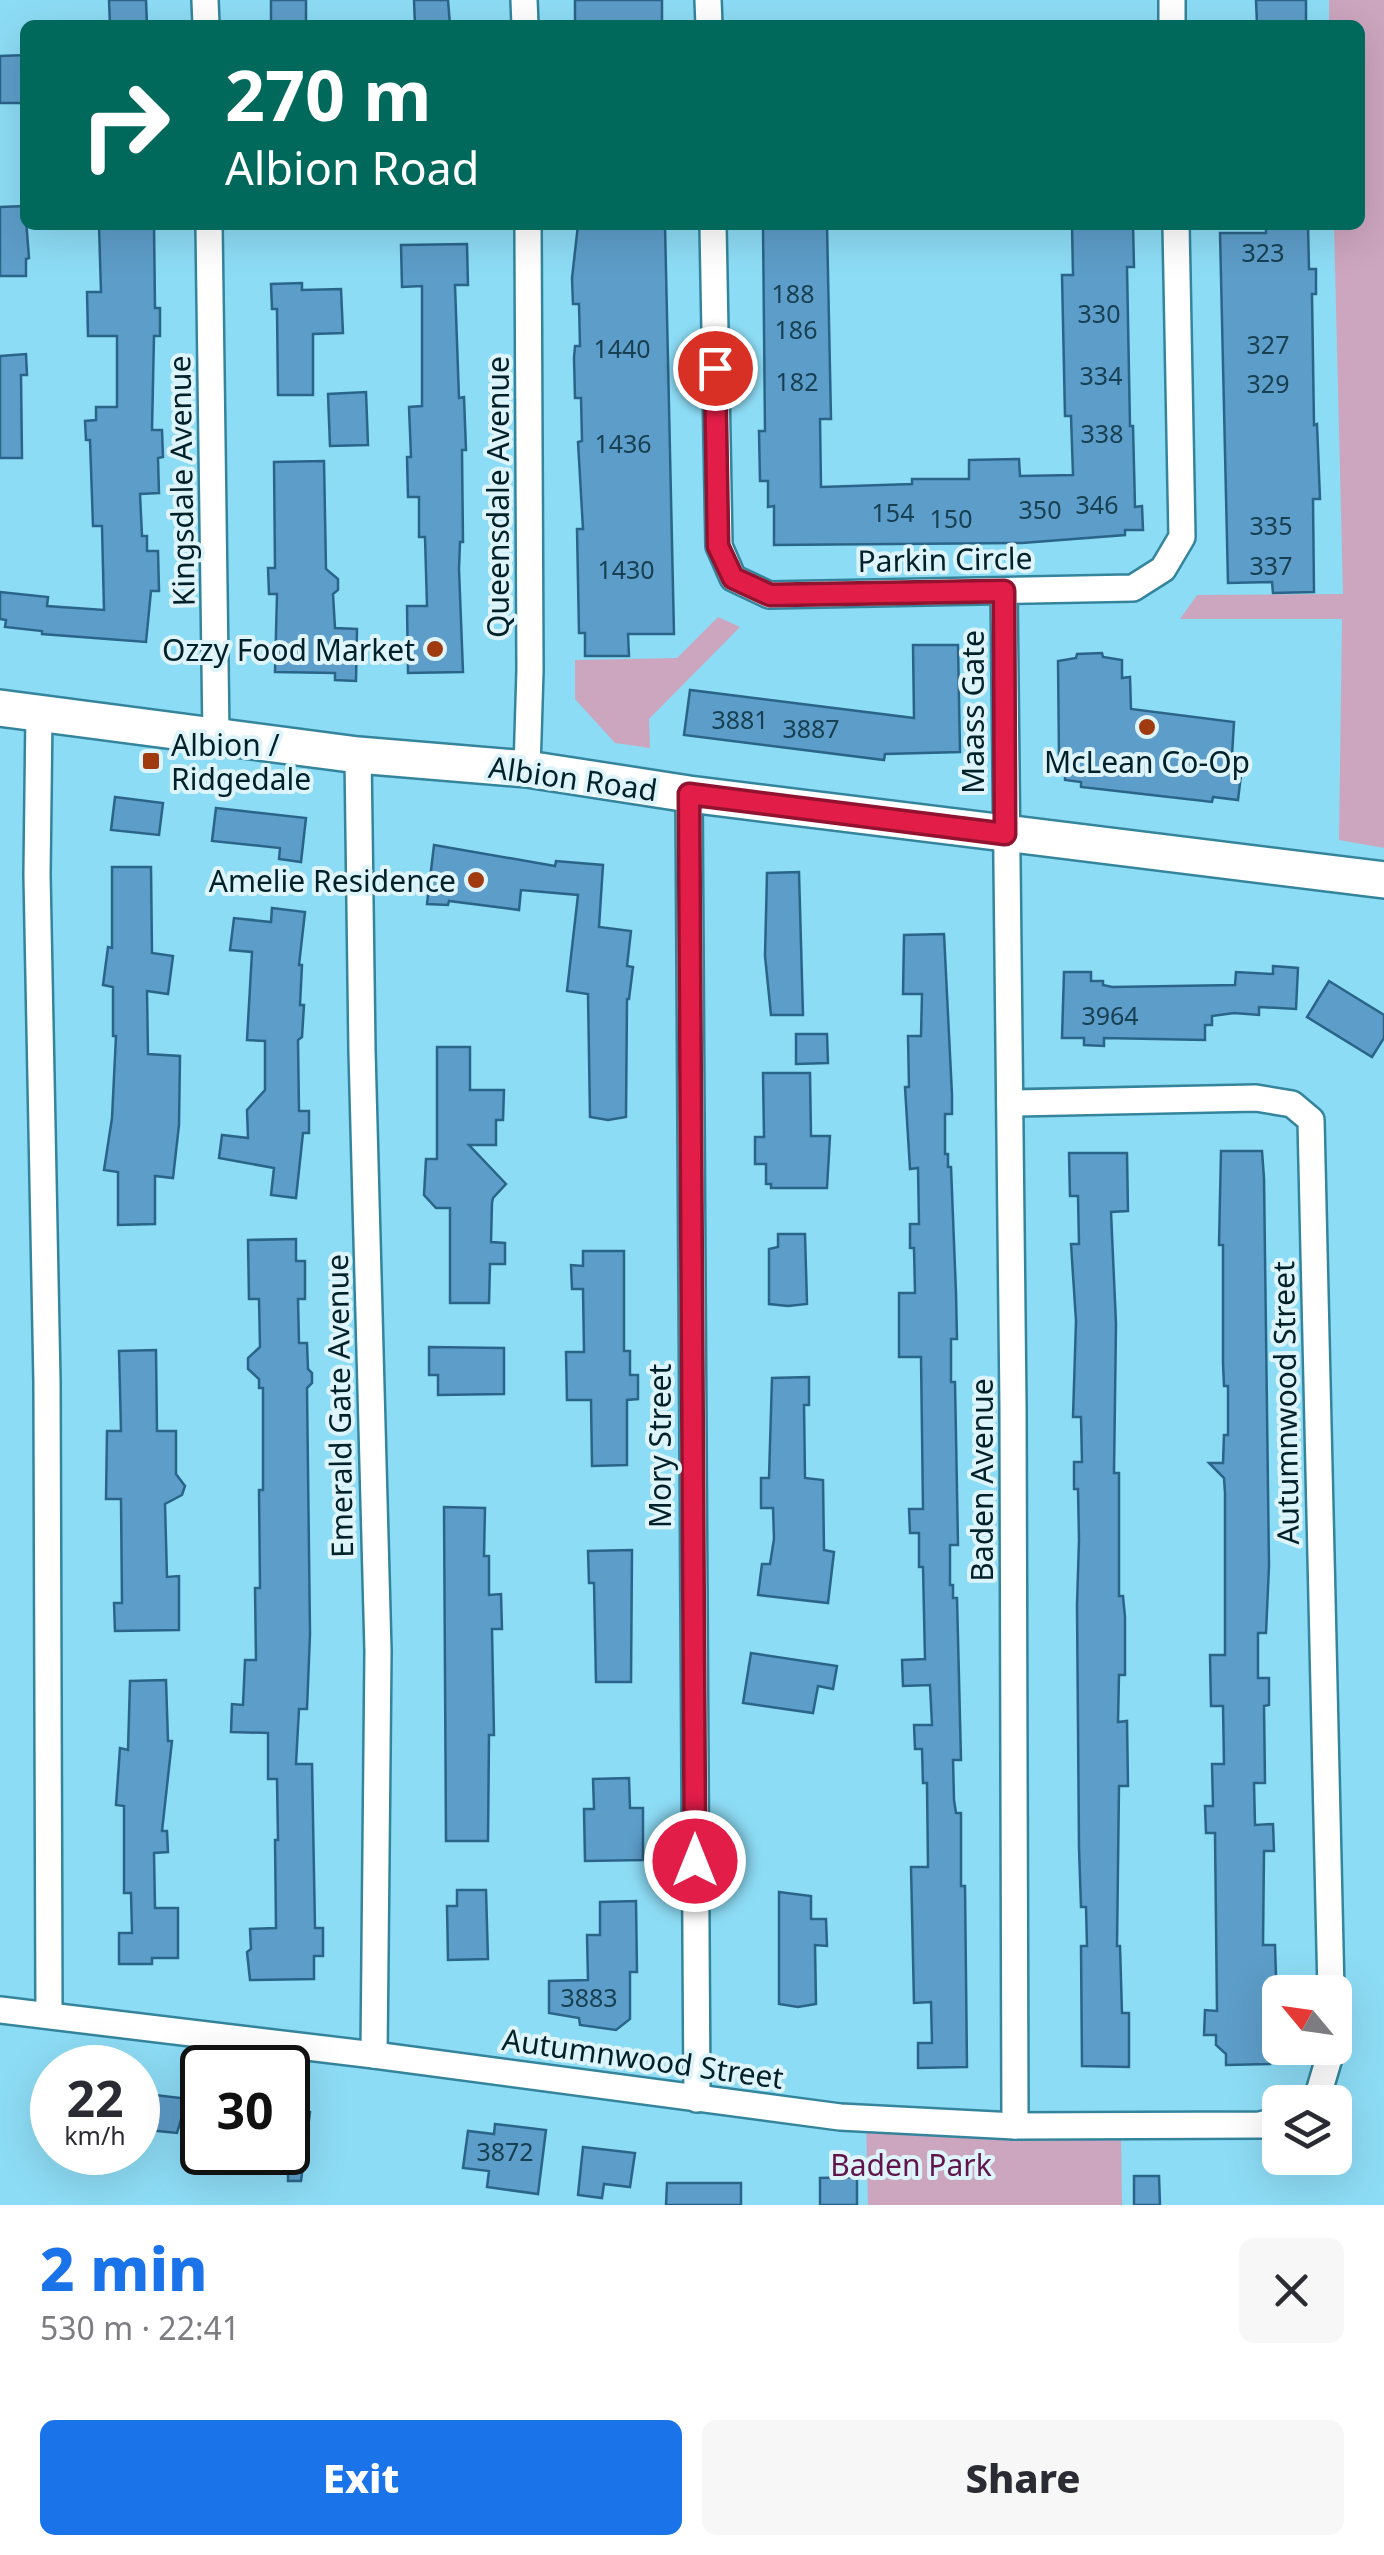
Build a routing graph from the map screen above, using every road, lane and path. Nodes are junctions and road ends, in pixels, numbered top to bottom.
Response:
1 (210, 230) edge
2 (528, 230) edge
3 (712, 230) edge
4 (1176, 230) edge
5 (1004, 591) junction
6 (0, 708) edge
7 (39, 714) junction
8 (216, 736) junction
9 (358, 755) junction
10 (527, 769) junction
11 (689, 794) junction
12 (1005, 834) junction
13 (1384, 880) edge
14 (1010, 1103) junction
15 (1331, 1975) edge
16 (0, 2010) edge
17 (49, 2015) junction
18 (374, 2055) junction
19 (697, 2099) junction
20 (1262, 2124) edge
21 (1015, 2126) junction

1 - 8 street, Kingsdale Avenue
2 - 10 street, Queensdale Avenue
3 - 5 street, Parkin Circle
4 - 5 street, Parkin Circle
5 - 12 street, Maass Gate
6 - 7 street, Albion Road
7 - 8 street, Albion Road
7 - 17 street
8 - 9 street, Albion Road
9 - 10 street, Albion Road
9 - 18 street, Emerald Gate Avenue
10 - 11 street, Albion Road
11 - 12 street, Albion Road
11 - 19 street, Mory Street
12 - 13 street, Albion Road
12 - 14 street, Baden Avenue
14 - 15 street, Autumnwood Street
14 - 21 street, Baden Avenue
16 - 17 street, Autumnwood Street
17 - 18 street, Autumnwood Street
18 - 19 street, Autumnwood Street
19 - 21 street, Autumnwood Street
20 - 21 street, Autumnwood Street

